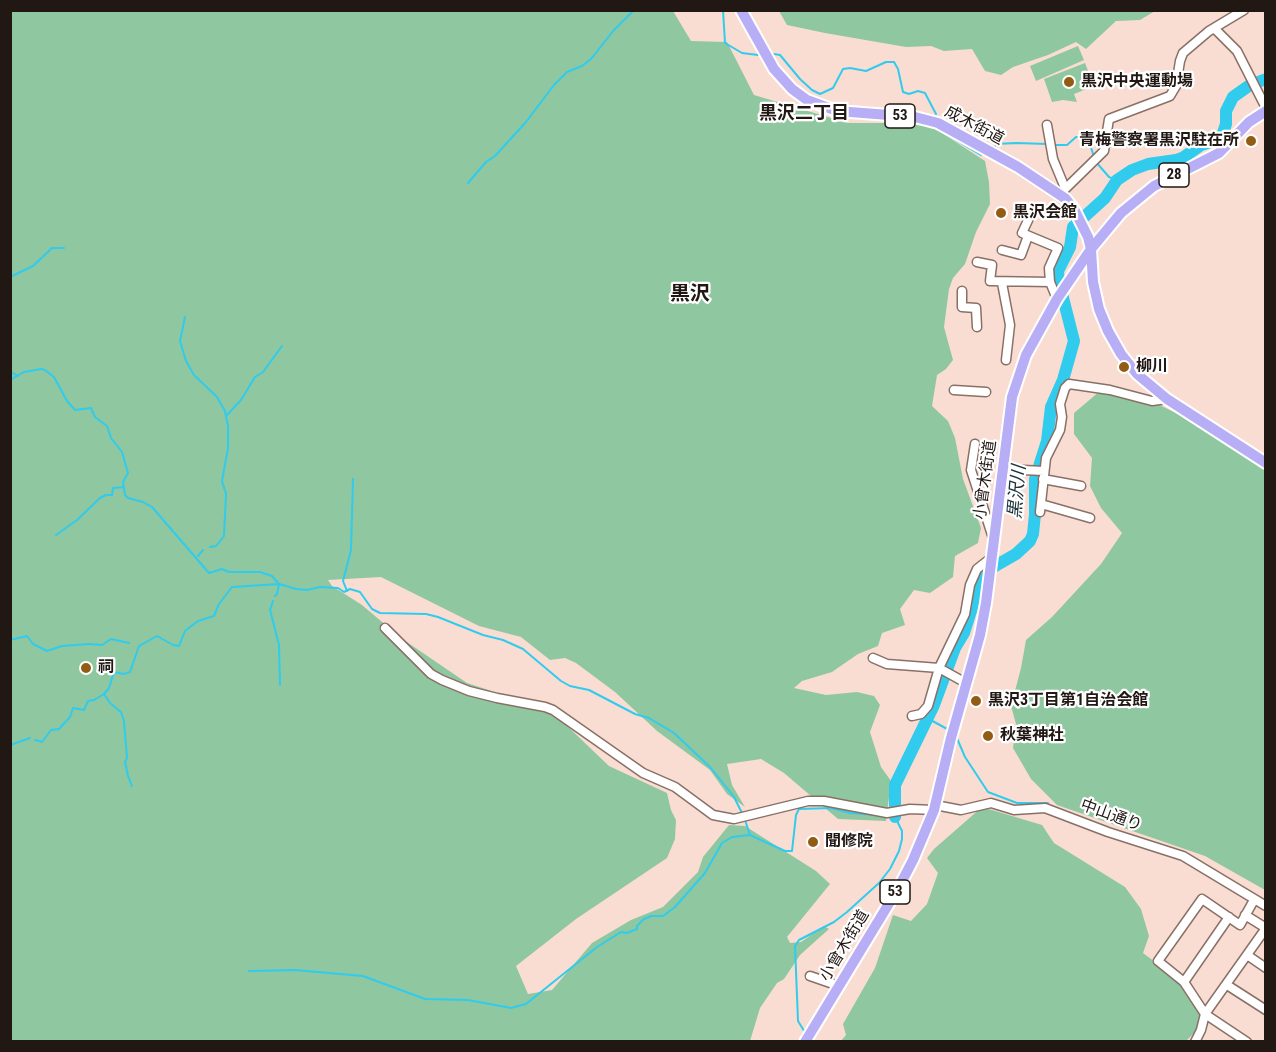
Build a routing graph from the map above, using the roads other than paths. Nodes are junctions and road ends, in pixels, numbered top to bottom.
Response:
1 (741, 10) edge
2 (1244, 10) edge
3 (1214, 28) junction
4 (1266, 109) edge
5 (1047, 125) dead end
6 (1063, 191) junction
7 (1030, 216) dead end
8 (1028, 236) junction
9 (1091, 249) junction
10 (1002, 250) dead end
11 (977, 262) dead end
12 (1073, 276) junction
13 (1050, 282) junction
14 (1093, 282) junction
15 (1002, 283) junction
16 (962, 291) dead end
17 (1060, 295) junction
18 (977, 327) dead end
19 (1006, 360) dead end
20 (954, 390) dead end
21 (986, 392) dead end
22 (1167, 399) junction
23 (975, 444) dead end
24 (1266, 463) edge
25 (1002, 469) junction
26 (1040, 473) junction
27 (1081, 486) dead end
28 (1089, 518) dead end
29 (993, 540) junction
30 (990, 561) junction
31 (385, 627) dead end
32 (873, 658) dead end
33 (939, 668) junction
34 (966, 683) junction
35 (912, 716) dead end
36 (934, 808) junction
37 (1254, 900) junction
38 (1266, 906) edge
39 (1245, 915) junction
40 (1228, 917) junction
41 (1266, 928) edge
42 (1247, 955) junction
43 (1266, 968) edge
44 (810, 976) dead end
45 (1184, 982) junction
46 (1227, 985) junction
47 (839, 986) junction
48 (1266, 1010) edge
49 (1205, 1014) junction
50 (806, 1038) edge
51 (1195, 1041) edge
52 (1247, 1041) edge

1 - 6 main road, 成木街道 / 53
2 - 3 street
3 - 4 street
3 - 6 street
4 - 9 main road, 28
5 - 6 street
6 - 9 main road, 成木街道 / 53
7 - 8 street
8 - 10 street
8 - 13 street
9 - 12 main road, 小曾木街道 / 53
9 - 14 main road
11 - 15 street
12 - 14 main road
12 - 17 main road, 小曾木街道 / 53
13 - 15 street
13 - 17 street
14 - 22 main road
15 - 19 street
16 - 18 street
17 - 25 main road, 小曾木街道 / 53
20 - 21 street
22 - 24 main road
22 - 26 street
23 - 29 street
25 - 26 street
25 - 29 main road, 小曾木街道 / 53
26 - 27 street
26 - 28 street
29 - 30 main road, 小曾木街道 / 53
30 - 33 street
30 - 34 main road, 小曾木街道 / 53
31 - 36 street, 中山通り
32 - 33 street
33 - 34 street
33 - 35 street
34 - 36 main road, 小曾木街道 / 53
36 - 37 street, 中山通り
36 - 47 main road, 小曾木街道 / 53
37 - 38 street, 中山通り
37 - 39 street
39 - 40 street
39 - 41 street
40 - 45 street
40 - 45 street
41 - 42 street
42 - 43 street
42 - 46 street
44 - 47 street
45 - 49 street
46 - 48 street
46 - 49 street
47 - 50 main road, 小曾木街道 / 53
49 - 51 street
49 - 52 street

